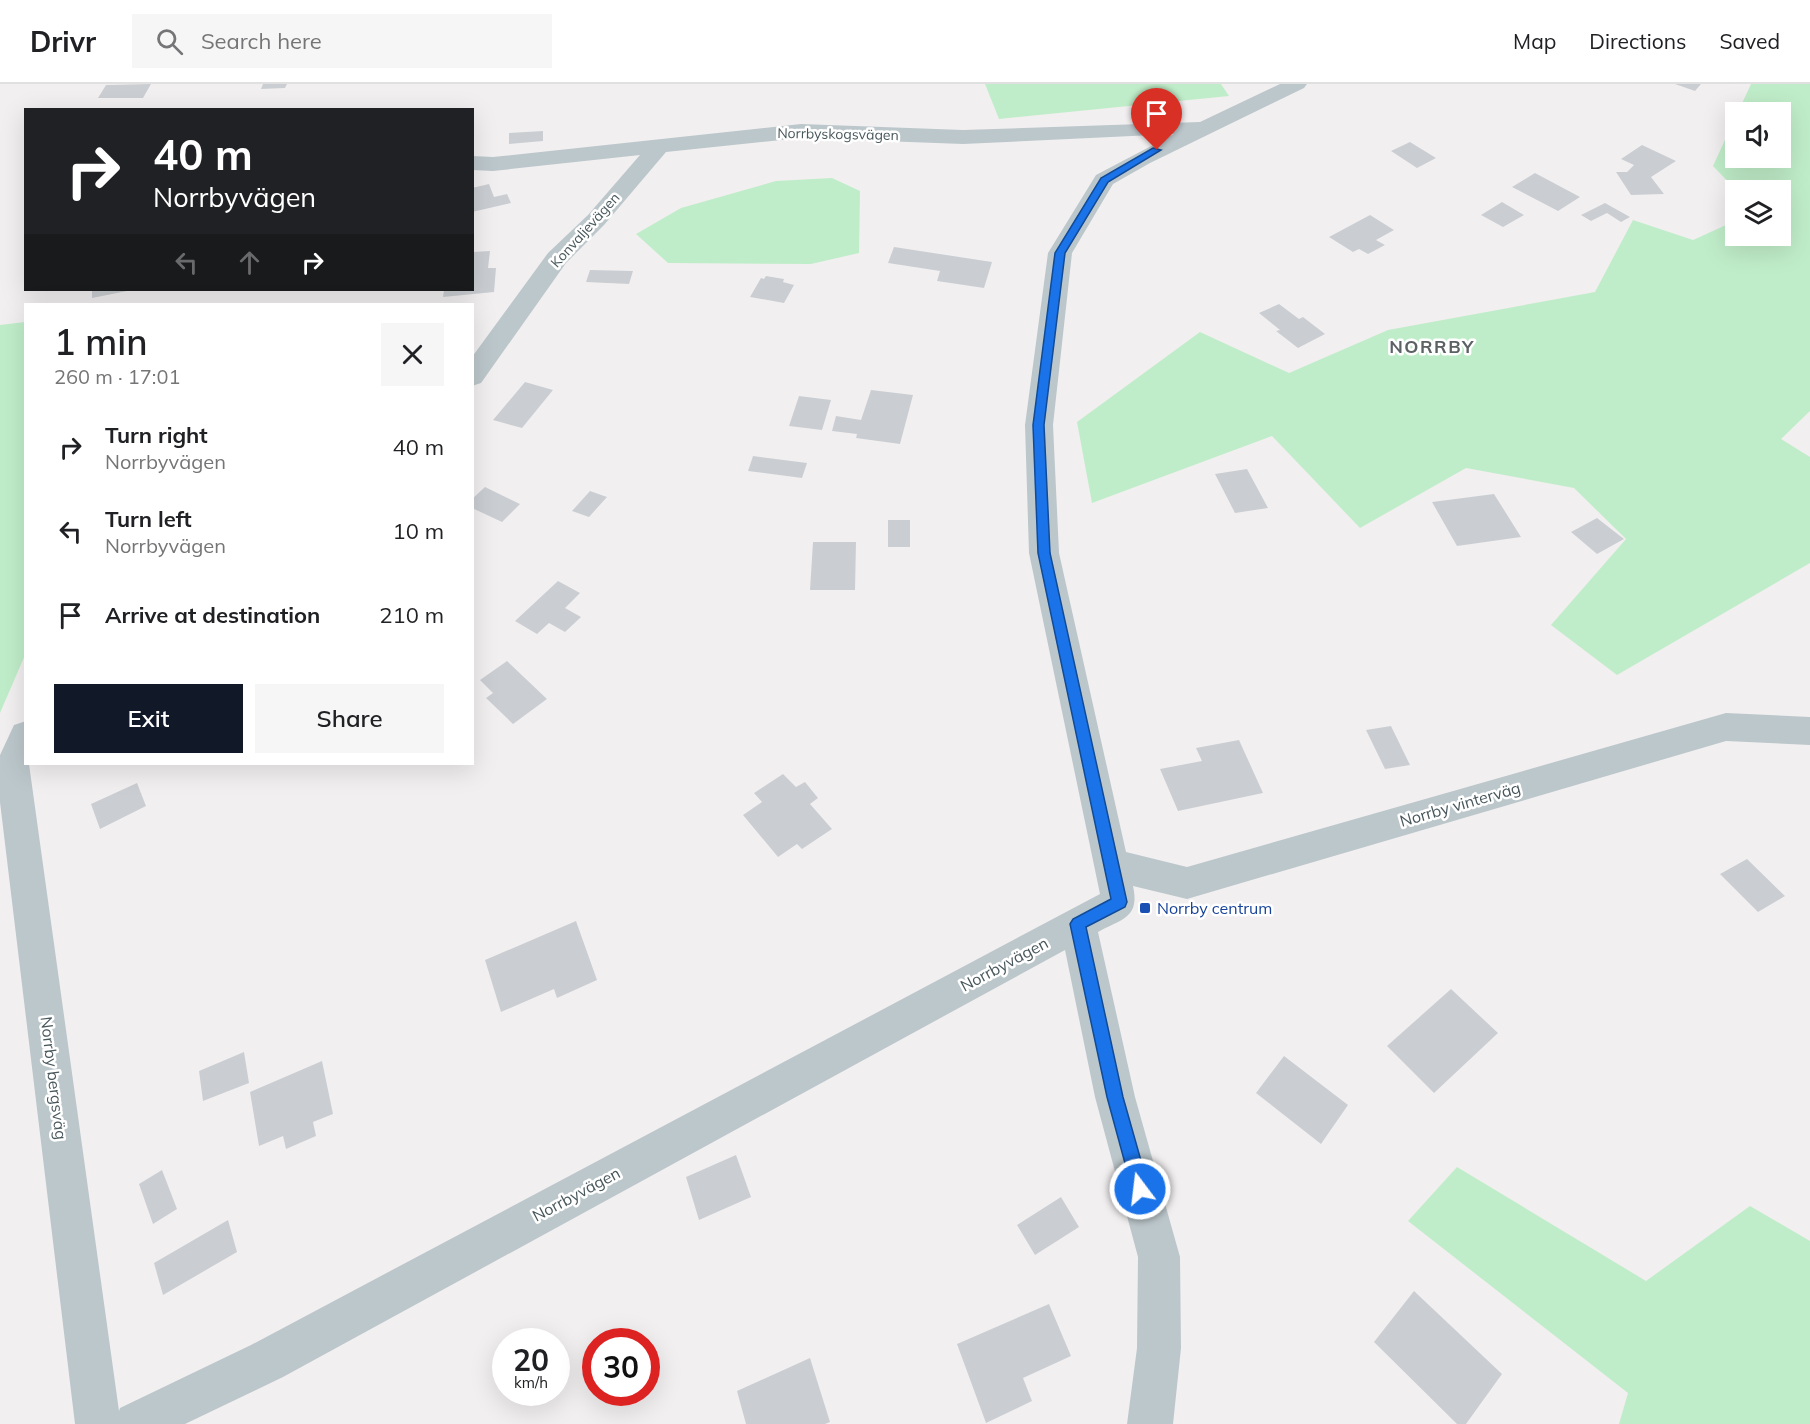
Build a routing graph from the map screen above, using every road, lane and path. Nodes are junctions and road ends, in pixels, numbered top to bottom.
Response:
1 (1297, 84) edge
2 (1205, 127) junction
3 (660, 145) junction
4 (474, 164) edge
5 (474, 374) edge
6 (1810, 731) edge
7 (24, 739) edge
8 (1113, 865) junction
9 (1078, 924) junction
10 (98, 1424) edge
11 (136, 1424) edge
12 (1150, 1424) edge

1 - 2 street, Norrbyvägen
2 - 3 street, Norrbyskogsvägen
2 - 8 street, Norrbyvägen
3 - 4 street, Norrbyskogsvägen
3 - 5 street, Konvaljevägen
6 - 8 street, Norrby vinterväg
7 - 10 street, Norrby bergsväg
8 - 9 street, Norrbyvägen
9 - 11 street, Norrbyvägen
9 - 12 street

